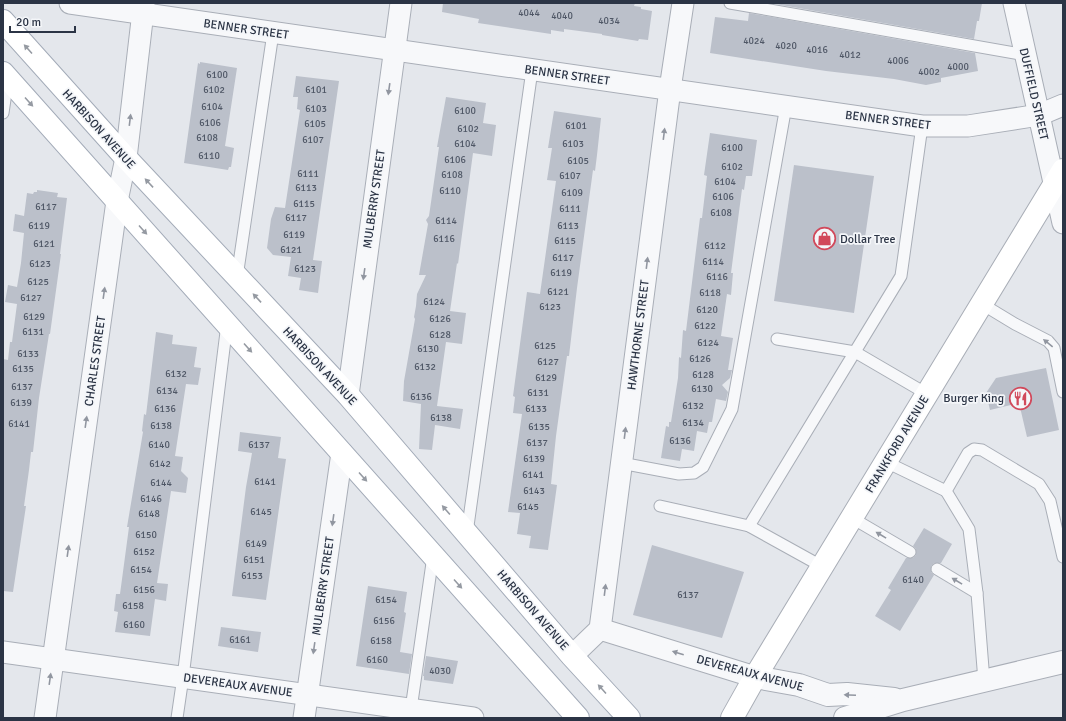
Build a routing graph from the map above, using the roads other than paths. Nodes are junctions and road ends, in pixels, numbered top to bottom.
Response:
1 (70, 3) edge
2 (401, 3) edge
3 (683, 3) edge
4 (730, 3) edge
5 (1014, 3) edge
6 (143, 8) edge
7 (3, 21) edge
8 (274, 33) junction
9 (394, 51) junction
10 (1026, 55) junction
11 (532, 70) junction
12 (6, 76) edge
13 (670, 89) junction
14 (1063, 105) edge
15 (786, 106) junction
16 (3, 113) edge
17 (1039, 115) junction
18 (922, 126) junction
19 (126, 158) junction
20 (1059, 177) edge
21 (117, 201) junction
22 (1063, 223) edge
23 (237, 278) junction
24 (982, 304) junction
25 (227, 324) junction
26 (777, 339) dead end
27 (855, 352) junction
28 (1063, 392) edge
29 (927, 394) junction
30 (348, 395) junction
31 (342, 453) junction
32 (886, 462) junction
33 (621, 463) junction
34 (946, 492) junction
35 (660, 506) dead end
36 (852, 518) junction
37 (749, 526) junction
38 (467, 534) junction
39 (910, 552) dead end
40 (433, 556) junction
41 (1063, 557) edge
42 (823, 567) junction
43 (937, 569) dead end
44 (977, 593) junction
45 (600, 629) junction
46 (3, 652) edge
47 (572, 656) junction
48 (53, 659) junction
49 (1063, 662) edge
50 (183, 677) junction
51 (755, 677) junction
52 (984, 681) junction
53 (308, 695) junction
54 (903, 700) junction
55 (411, 709) junction
56 (575, 717) edge
57 (851, 717) edge
58 (44, 718) edge
59 (177, 718) edge
60 (304, 718) edge
61 (473, 718) edge
62 (629, 718) edge
63 (732, 718) edge

1 - 6 street, BENNER STREET
2 - 9 street, MULBERRY STREET
3 - 13 street, HAWTHORNE STREET
4 - 10 lane
5 - 10 street, DUFFIELD STREET
6 - 8 street, BENNER STREET
19 -> 6 street, CHARLES STREET
19 -> 7 main road, HARBISON AVENUE
8 - 9 street, BENNER STREET
8 - 23 lane
9 - 11 street, BENNER STREET
9 -> 30 street, MULBERRY STREET
10 - 17 street, DUFFIELD STREET
11 - 13 street, BENNER STREET
11 - 38 lane
12 - 16 lane
12 -> 21 main road
13 - 15 street, BENNER STREET
33 -> 13 street, HAWTHORNE STREET
14 - 17 street, BENNER STREET
15 - 18 street, BENNER STREET
15 - 33 lane
17 - 18 street, BENNER STREET
17 - 20 street, DUFFIELD STREET
18 - 27 lane
19 - 21 street, CHARLES STREET
23 -> 19 main road, HARBISON AVENUE
20 - 22 street, DUFFIELD STREET
20 - 24 main road, FRANKFORD AVENUE
21 -> 25 main road
48 -> 21 street, CHARLES STREET
30 -> 23 main road, HARBISON AVENUE
28 -> 24 lane
24 - 29 main road, FRANKFORD AVENUE
25 -> 31 main road
25 - 50 lane
26 - 27 lane
27 - 29 lane
27 - 37 lane
29 - 32 main road, FRANKFORD AVENUE
38 -> 30 main road, HARBISON AVENUE
31 -> 40 main road
31 -> 53 street, MULBERRY STREET
32 - 34 lane
32 - 36 main road, FRANKFORD AVENUE
45 -> 33 street, HAWTHORNE STREET
34 - 41 lane
34 - 44 lane
35 - 37 lane
39 -> 36 lane
36 - 42 main road, FRANKFORD AVENUE
37 - 42 lane
38 - 47 main road, HARBISON AVENUE
40 - 55 lane
40 -> 56 main road
42 - 51 main road, FRANKFORD AVENUE
44 -> 43 lane
44 - 52 lane
45 - 47 street
51 -> 45 street, DEVEREAUX AVENUE
46 - 48 street, DEVEREAUX AVENUE
62 -> 47 main road, HARBISON AVENUE
48 - 50 street, DEVEREAUX AVENUE
58 -> 48 street, CHARLES STREET
49 - 52 street, DEVEREAUX AVENUE
50 - 53 street, DEVEREAUX AVENUE
50 - 59 lane
54 -> 51 street, DEVEREAUX AVENUE
51 - 63 main road, FRANKFORD AVENUE
52 - 54 street, DEVEREAUX AVENUE
53 - 55 street, DEVEREAUX AVENUE
53 - 60 street, MULBERRY STREET
54 - 57 street, DEVEREAUX AVENUE
55 - 61 street, DEVEREAUX AVENUE

